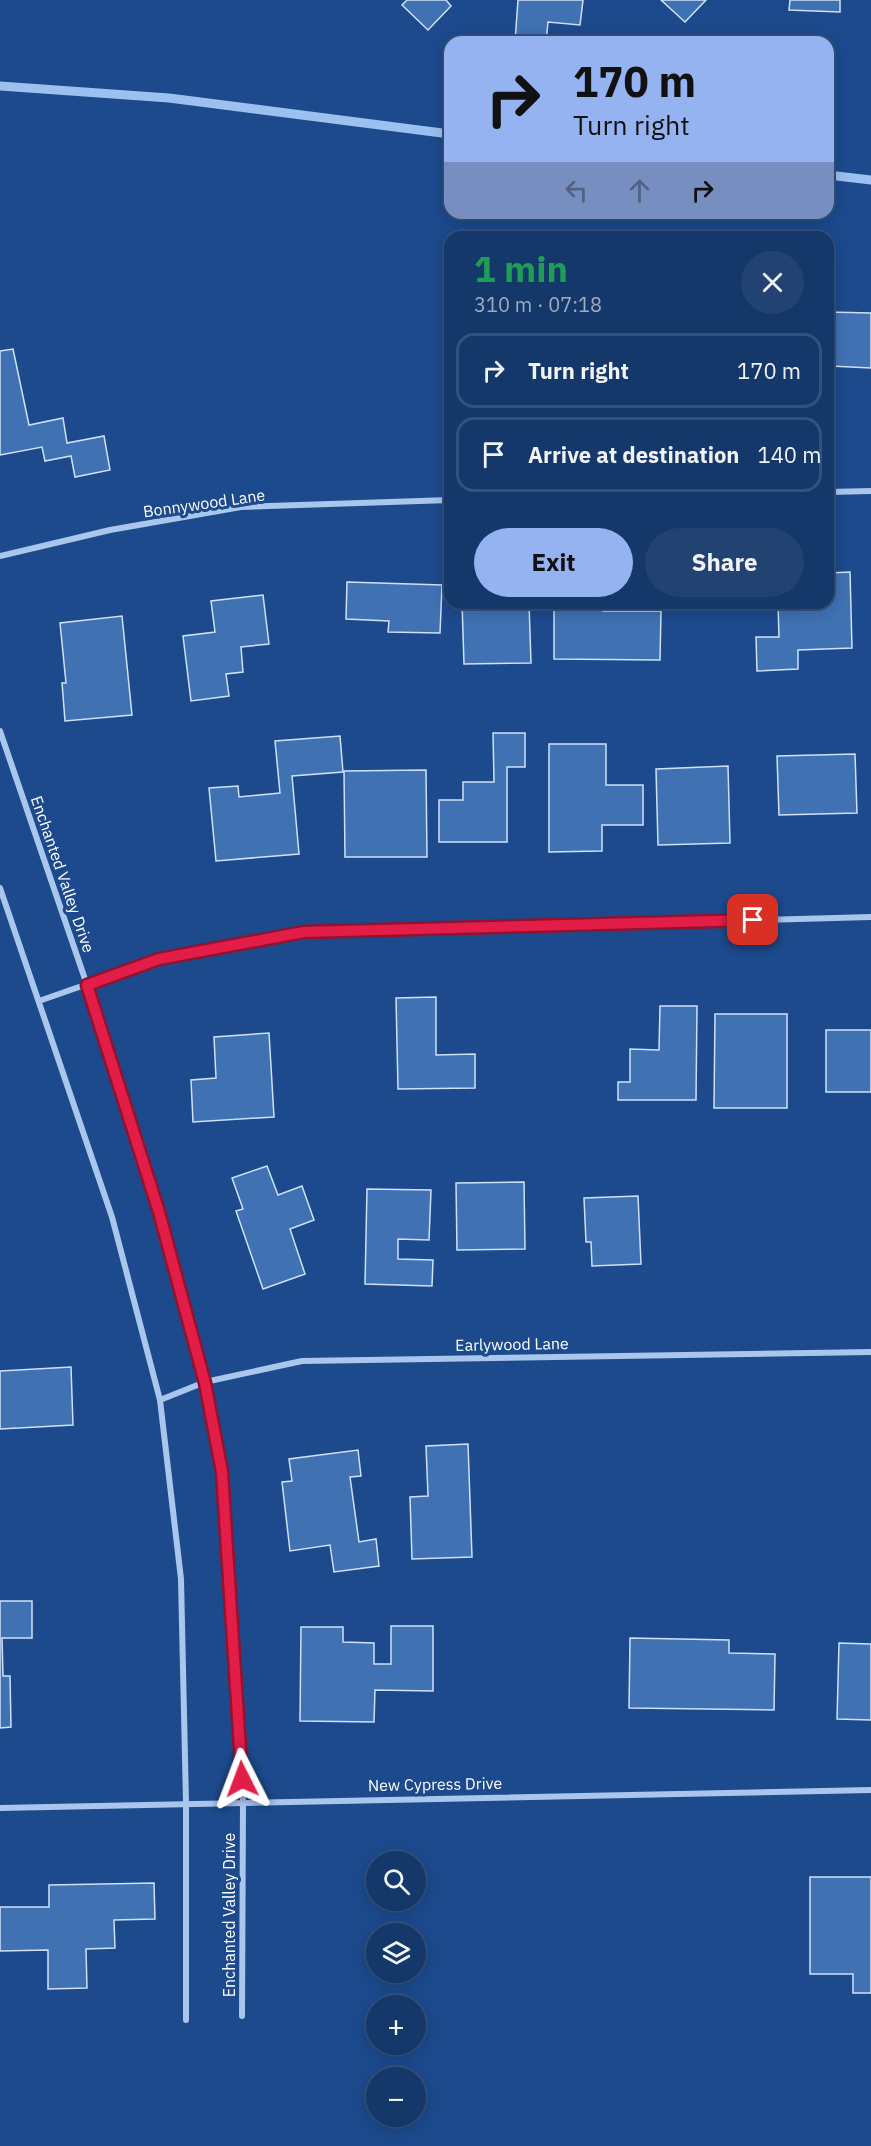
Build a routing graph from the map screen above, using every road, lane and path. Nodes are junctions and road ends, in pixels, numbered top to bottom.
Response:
1 (871, 491) edge
2 (834, 492) edge
3 (444, 500) edge
4 (0, 556) edge
5 (0, 731) edge
6 (0, 888) edge
7 (871, 917) edge
8 (87, 985) junction
9 (39, 1001) junction
10 (871, 1352) edge
11 (205, 1383) junction
12 (160, 1400) junction
13 (871, 1790) edge
14 (243, 1801) junction
15 (186, 1803) junction
16 (0, 1808) edge
17 (242, 2016) dead end
18 (186, 2020) dead end

1 - 2 street
3 - 4 street, Bonnywood Lane
5 - 8 street, Enchanted Valley Drive
6 - 9 street
7 - 8 street
8 - 9 street
8 - 11 street, Enchanted Valley Drive
9 - 12 street
10 - 11 street, Earlywood Lane
11 - 12 street, Earlywood Lane
11 - 14 street, Enchanted Valley Drive
12 - 15 street
13 - 14 street, New Cypress Drive
14 - 15 street, New Cypress Drive
14 - 17 street, Enchanted Valley Drive
15 - 16 street, New Cypress Drive
15 - 18 street

